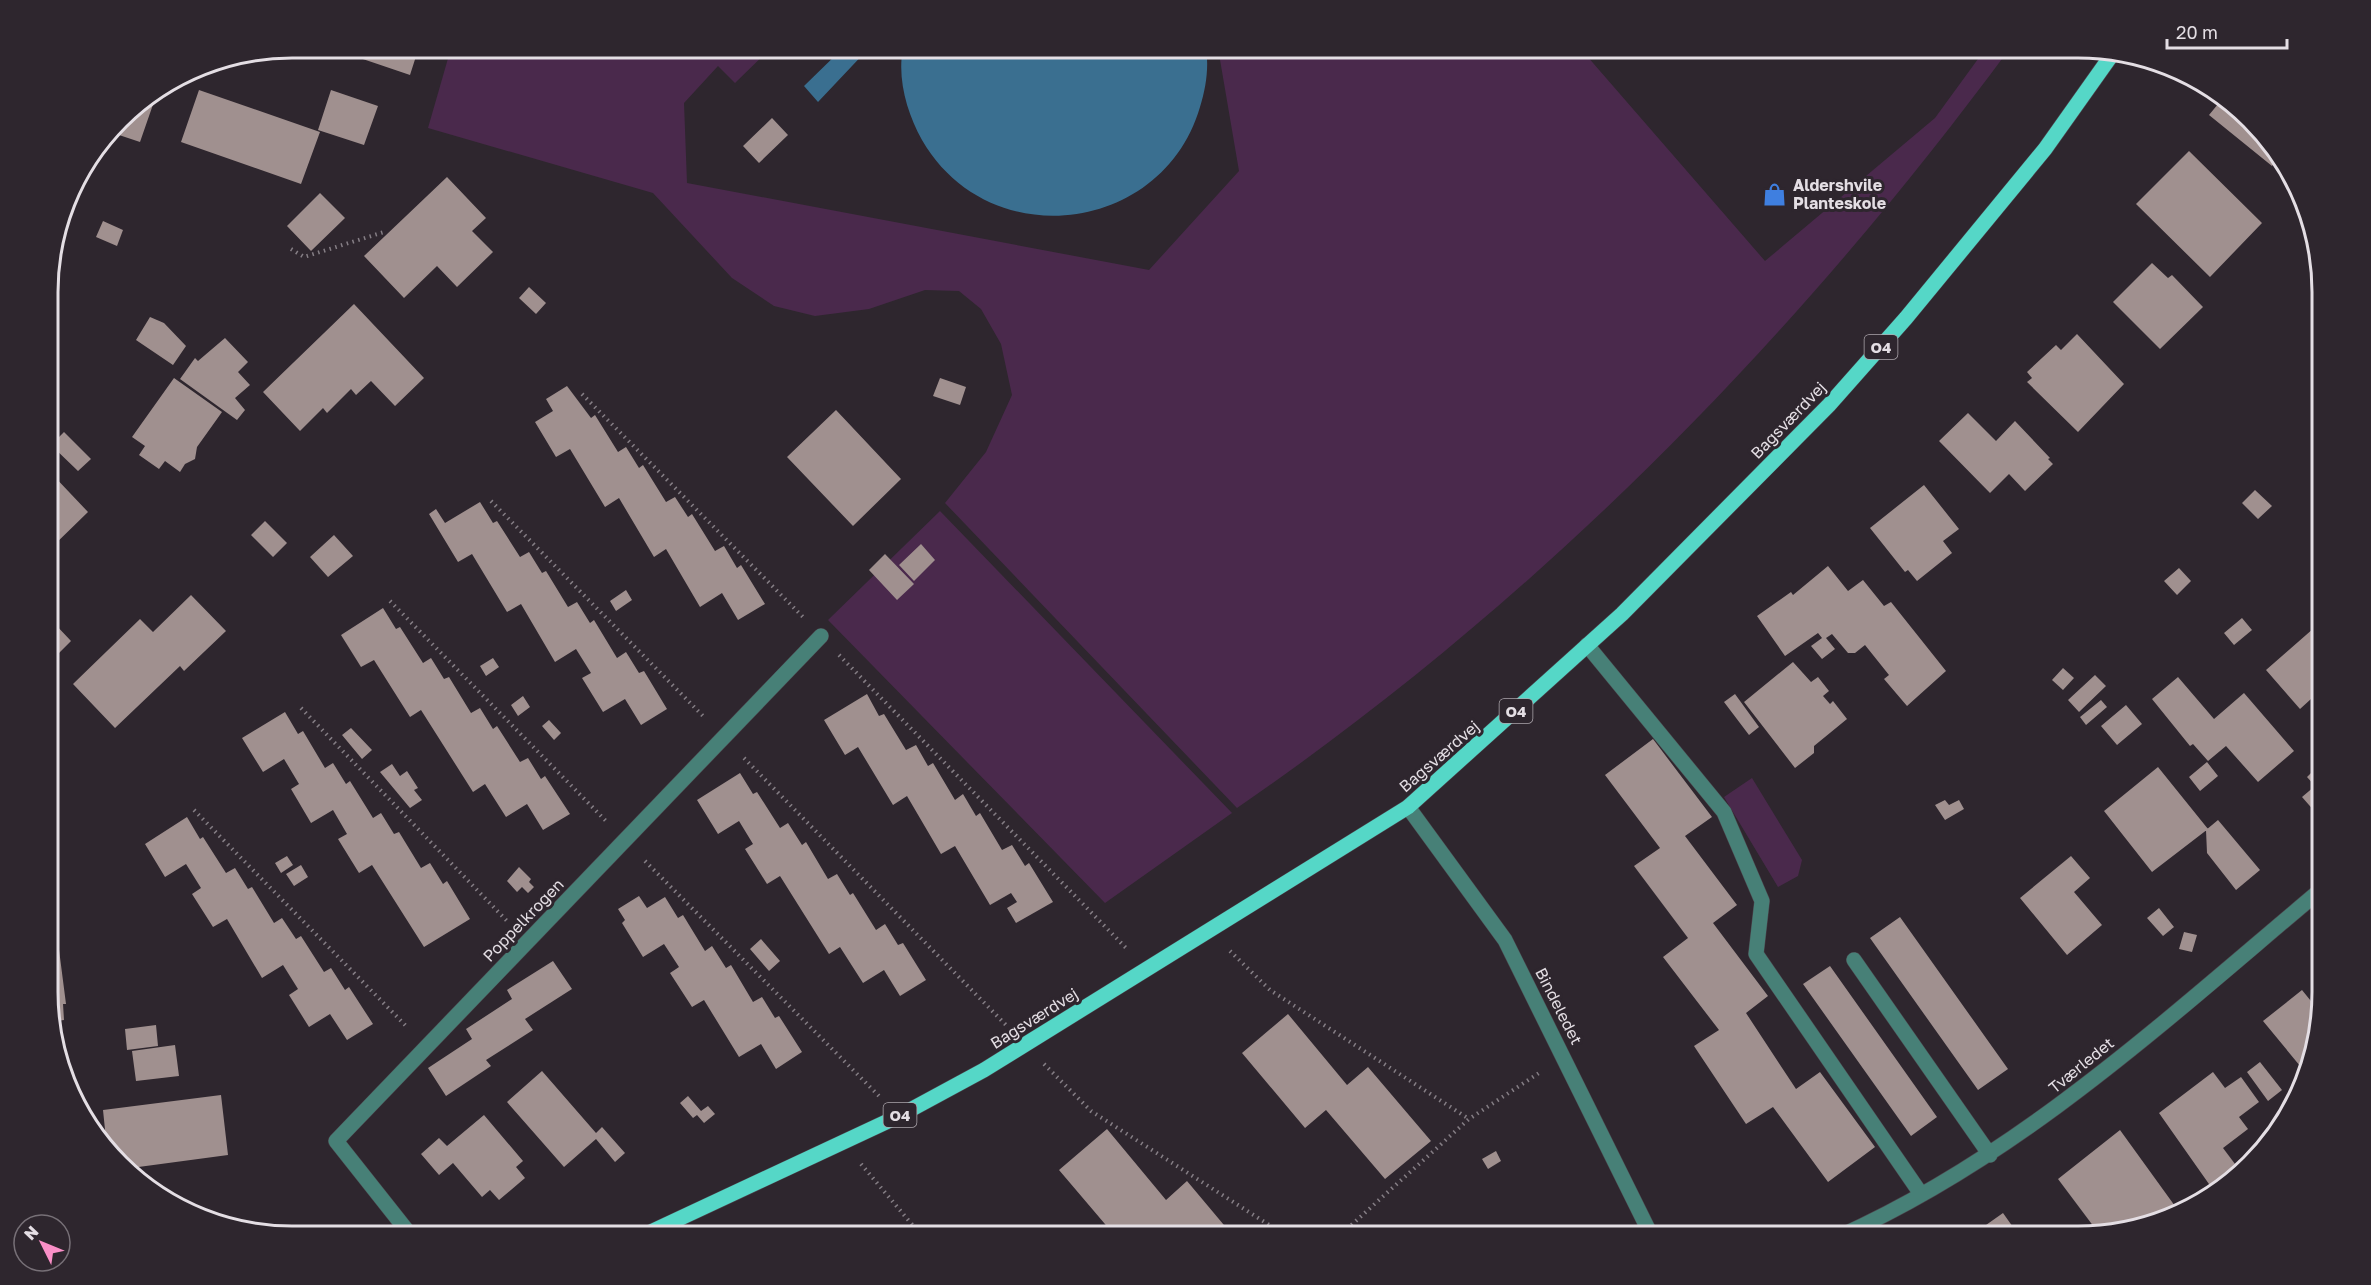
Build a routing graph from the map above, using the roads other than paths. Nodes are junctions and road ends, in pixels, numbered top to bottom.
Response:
1 (2108, 60) edge
2 (821, 636) road end
3 (1587, 645) junction
4 (1408, 807) junction
5 (2312, 897) edge
6 (1854, 960) dead end
7 (1990, 1155) junction
8 (1921, 1194) junction
9 (403, 1226) edge
10 (664, 1226) edge
11 (1647, 1226) edge
12 (1871, 1226) edge

1 - 3 main road, Bagsværdvej / O4
2 - 9 street, Poppelkrogen
3 - 4 main road, Bagsværdvej / O4
3 - 8 street
4 - 10 main road, Bagsværdvej / O4
4 - 11 street, Bindeledet
5 - 7 street, Tværledet
6 - 7 street
7 - 8 street, Tværledet
8 - 12 street, Tværledet

